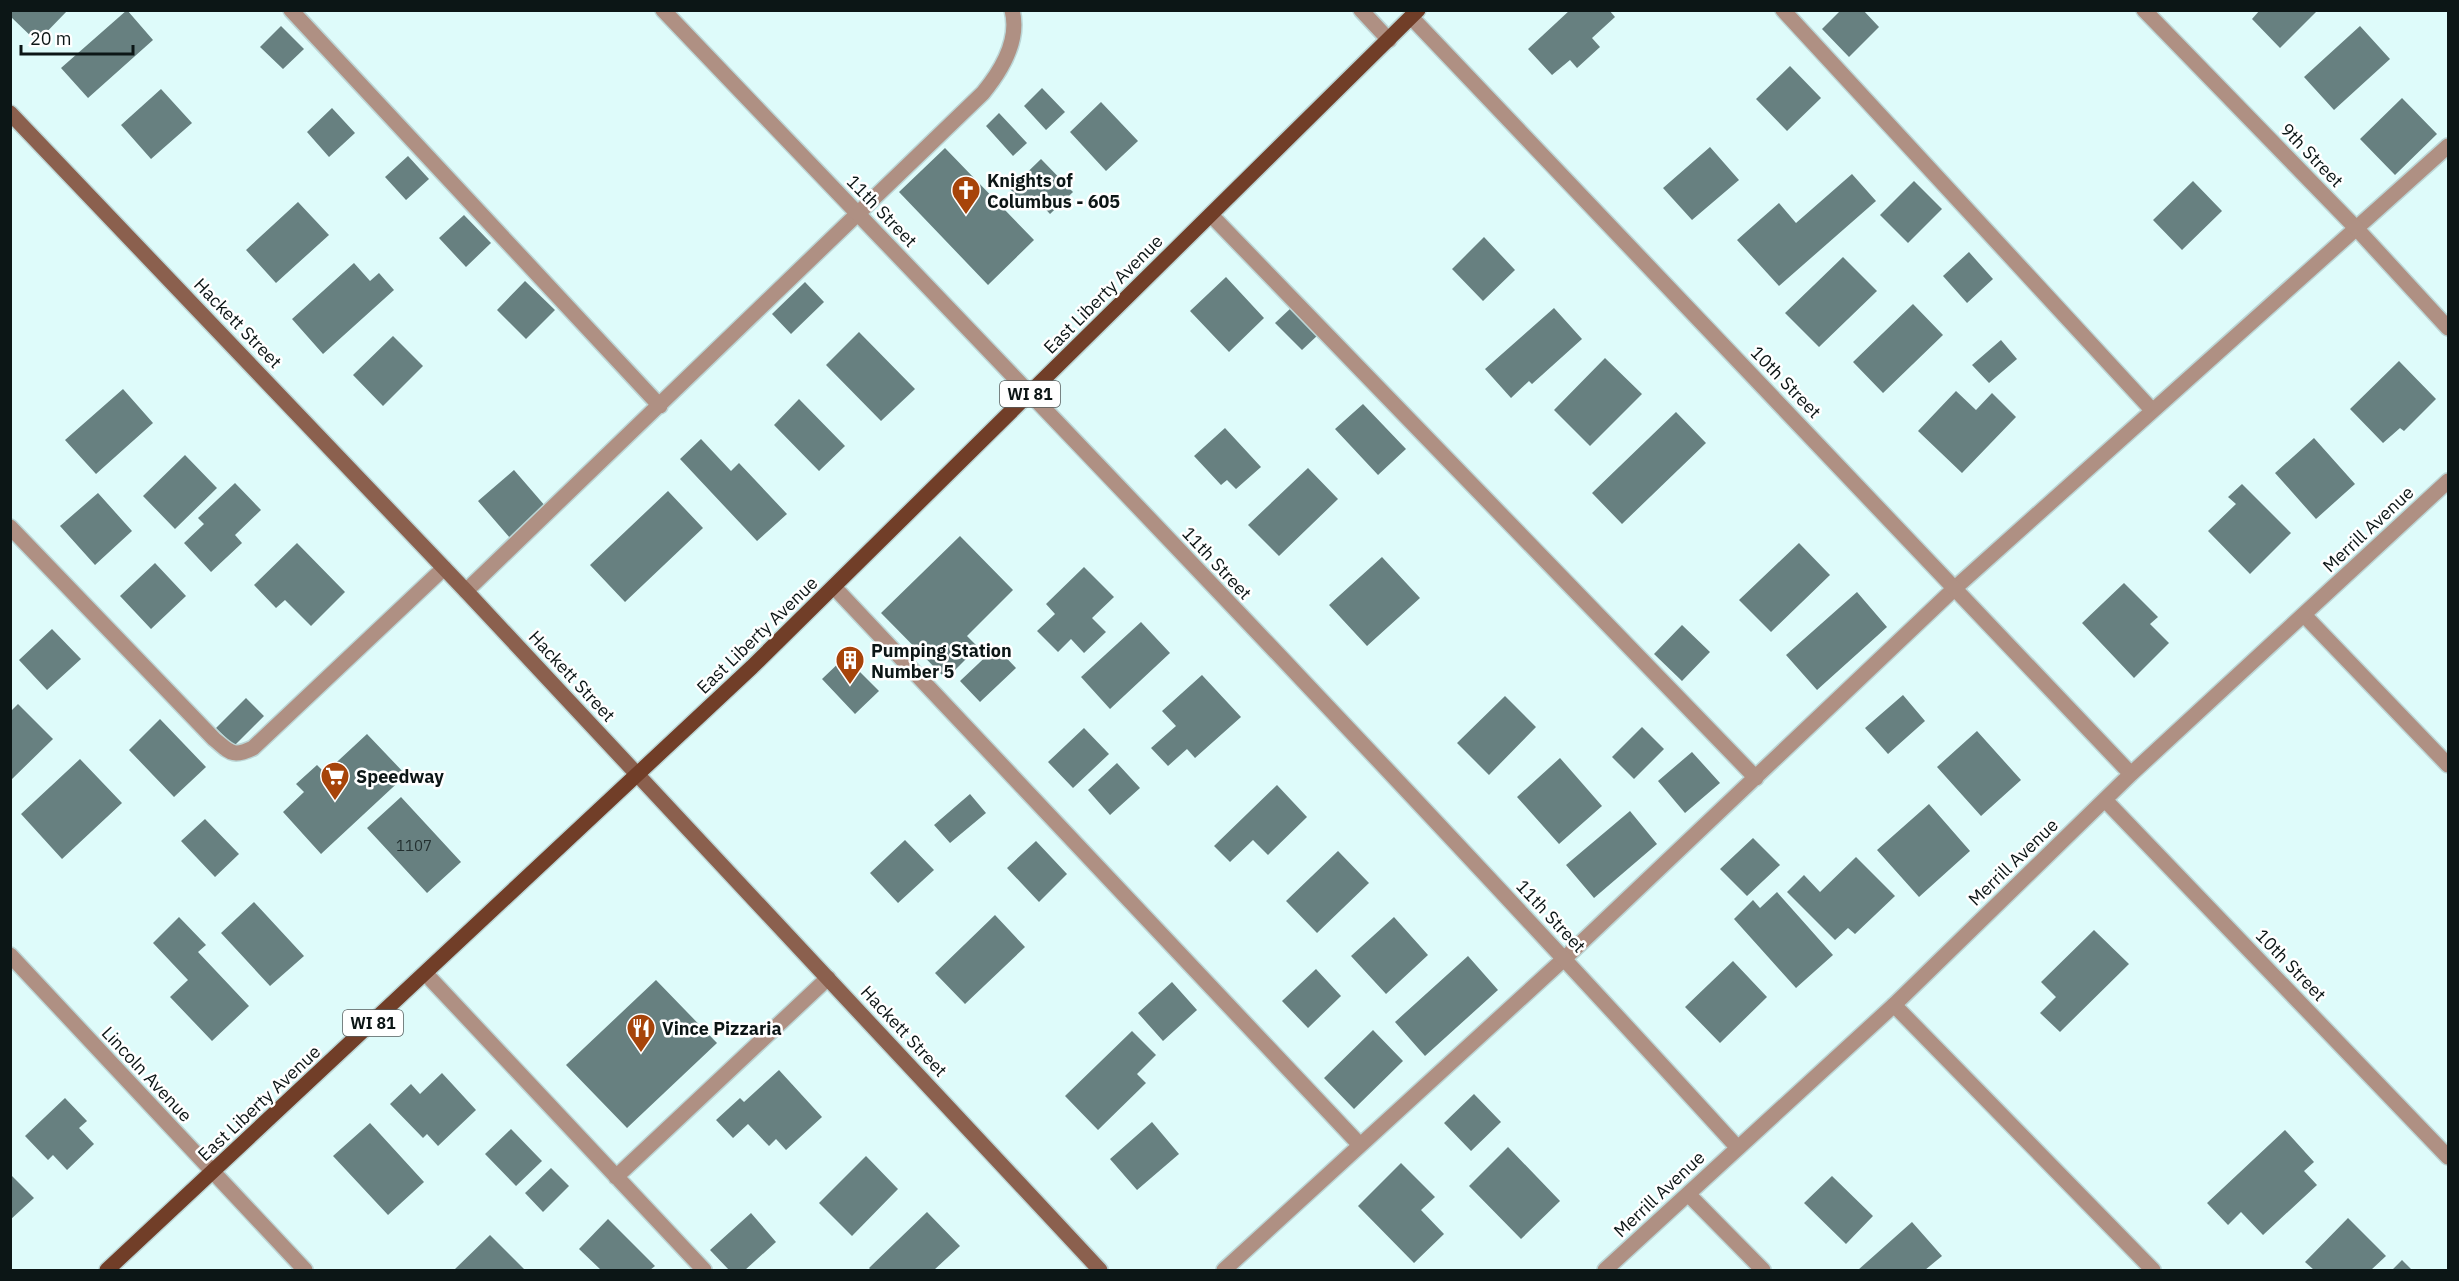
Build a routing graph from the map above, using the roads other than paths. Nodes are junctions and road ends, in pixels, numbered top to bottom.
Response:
1 (291, 10) edge
2 (663, 10) edge
3 (1012, 10) edge
4 (1361, 10) edge
5 (1783, 10) edge
6 (2144, 10) edge
7 (1415, 14) edge
8 (1389, 39) junction
9 (10, 113) edge
10 (2448, 146) edge
11 (856, 213) junction
12 (1211, 215) junction
13 (2357, 229) junction
14 (2448, 328) edge
15 (1031, 393) junction
16 (660, 406) junction
17 (2152, 410) junction
18 (2448, 481) edge
19 (10, 527) edge
20 (444, 568) junction
21 (834, 587) junction
22 (1955, 588) junction
23 (466, 591) junction
24 (2304, 615) junction
25 (2448, 765) edge
26 (638, 774) junction
27 (2131, 774) junction
28 (1756, 777) junction
29 (2105, 800) junction
30 (10, 955) edge
31 (1565, 958) junction
32 (426, 974) junction
33 (828, 978) junction
34 (1894, 1005) junction
35 (1360, 1145) junction
36 (1737, 1147) junction
37 (2448, 1157) edge
38 (213, 1173) junction
39 (616, 1177) junction
40 (1688, 1194) junction
41 (107, 1270) edge
42 (305, 1270) edge
43 (704, 1270) edge
44 (1100, 1270) edge
45 (1224, 1270) edge
46 (1605, 1270) edge
47 (1763, 1270) edge
48 (2153, 1270) edge

1 - 16 street
2 - 11 street, 11th Street
3 - 11 street
4 - 8 street
5 - 17 street
6 - 13 street, 9th Street
7 - 8 main road, East Liberty Avenue / WI 81
7 - 22 street, 10th Street
8 - 12 main road, East Liberty Avenue / WI 81
9 - 20 street, Hackett Street
10 - 13 street
11 - 15 street, 11th Street
11 - 16 street
12 - 15 main road, East Liberty Avenue / WI 81
12 - 28 street
13 - 14 street, 9th Street
13 - 17 street
15 - 21 main road, East Liberty Avenue / WI 81
15 - 31 street, 11th Street
16 - 23 street
17 - 22 street
18 - 24 street, Merrill Avenue
19 - 20 street
20 - 23 street, Hackett Street
21 - 26 main road, East Liberty Avenue / WI 81
21 - 35 street
22 - 27 street, 10th Street
22 - 28 street
23 - 26 street, Hackett Street
24 - 25 street
24 - 27 street, Merrill Avenue
26 - 32 main road, East Liberty Avenue / WI 81
26 - 33 street, Hackett Street
27 - 29 street, Merrill Avenue
28 - 31 street
29 - 34 street, Merrill Avenue
29 - 37 street, 10th Street
30 - 38 street, Lincoln Avenue
31 - 35 street
31 - 36 street, 11th Street
32 - 38 main road, East Liberty Avenue / WI 81
32 - 39 street
33 - 39 street
33 - 44 street, Hackett Street
34 - 36 street, Merrill Avenue
34 - 48 street
35 - 45 street
36 - 40 street, Merrill Avenue
38 - 41 main road, East Liberty Avenue / WI 81
38 - 42 street, Lincoln Avenue
39 - 43 street
40 - 46 street, Merrill Avenue
40 - 47 street

